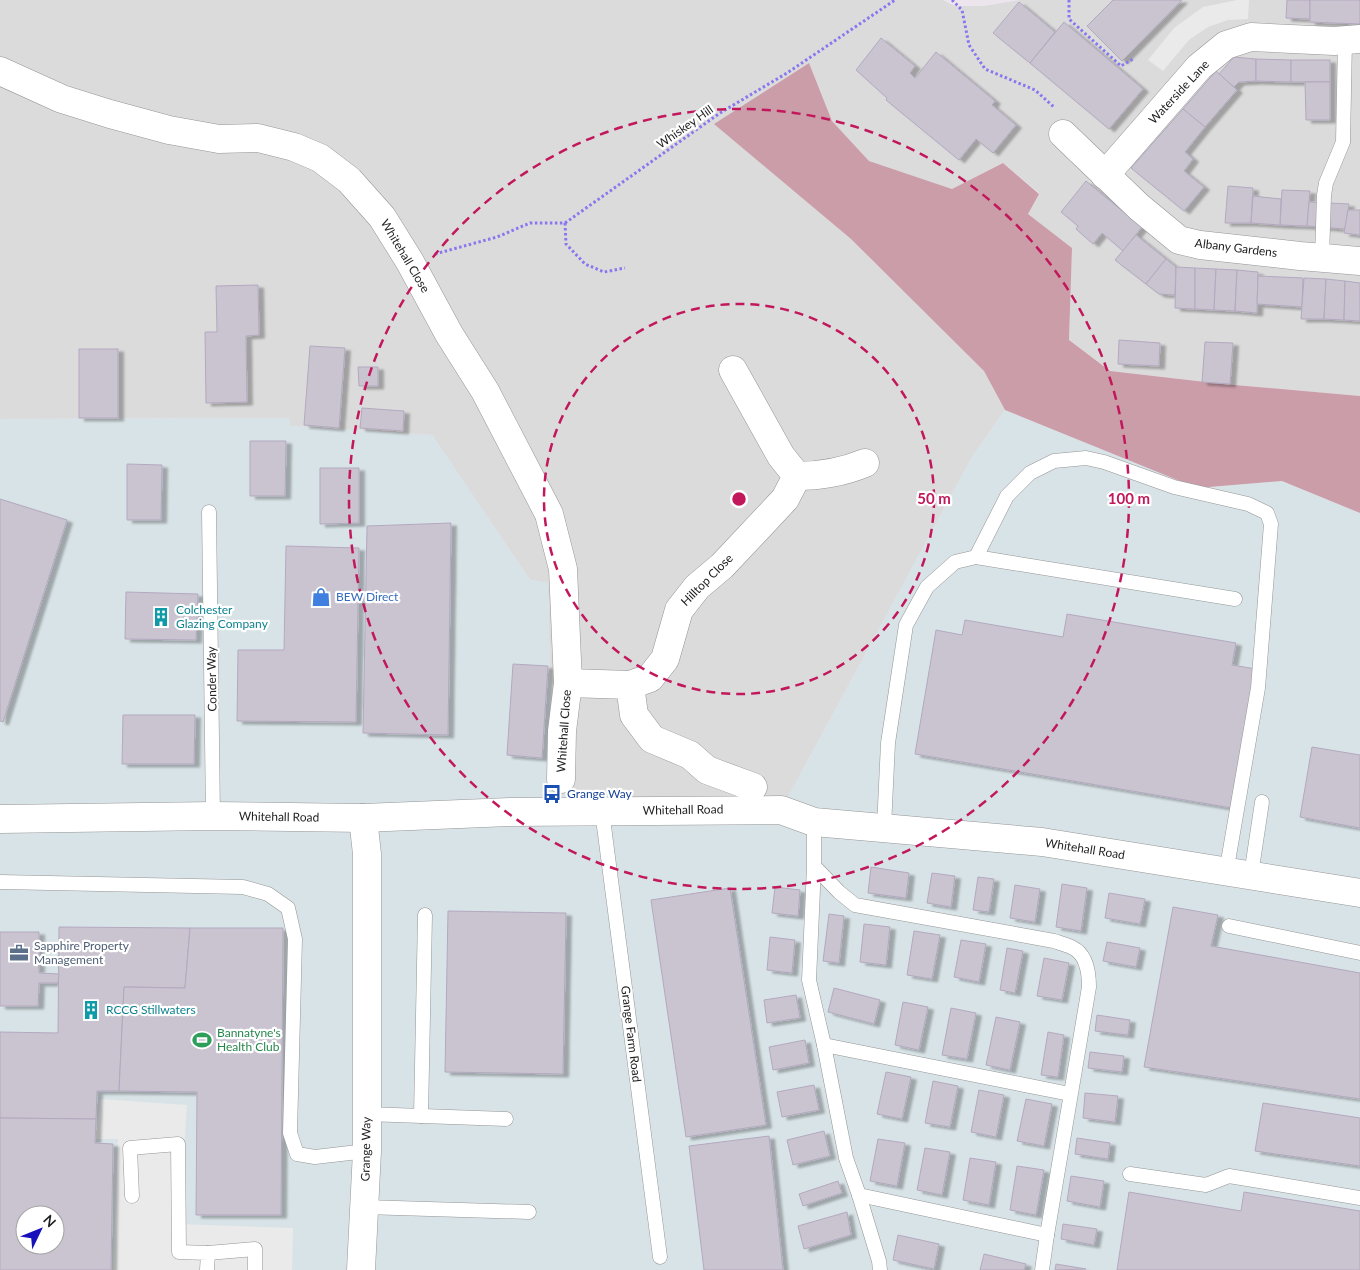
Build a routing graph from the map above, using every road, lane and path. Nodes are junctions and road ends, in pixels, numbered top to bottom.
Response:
1 (895, 0) edge
2 (952, 0) edge
3 (1069, 0) edge
4 (1352, 40) edge
5 (1133, 59) dead end
6 (0, 71) edge
7 (1063, 134) joint
8 (1105, 175) junction
9 (565, 223) junction
10 (1322, 258) junction
11 (1360, 261) edge
12 (410, 262) junction
13 (625, 268) dead end
14 (733, 370) dead end
15 (865, 463) dead end
16 (797, 476) junction
17 (209, 512) dead end
18 (976, 557) junction
19 (1235, 599) dead end
20 (568, 682) junction
21 (630, 685) junction
22 (561, 779) dead end
23 (753, 787) dead end
24 (1262, 802) dead end
25 (602, 811) junction
26 (213, 816) junction
27 (363, 818) junction
28 (0, 819) edge
29 (814, 822) junction
30 (884, 827) junction
31 (814, 866) junction
32 (1239, 874) junction
33 (0, 882) edge
34 (1360, 893) edge
35 (425, 915) dead end
36 (1229, 926) dead end
37 (1360, 953) edge
38 (824, 1045) junction
39 (1070, 1094) junction
40 (366, 1114) junction
41 (421, 1116) junction
42 (506, 1119) dead end
43 (367, 1151) junction
44 (1130, 1174) dead end
45 (132, 1196) dead end
46 (860, 1196) junction
47 (1360, 1198) edge
48 (364, 1207) junction
49 (529, 1212) dead end
50 (1047, 1235) junction
51 (208, 1254) junction
52 (660, 1257) dead end
53 (207, 1270) edge
54 (255, 1270) edge
55 (361, 1270) edge
56 (880, 1270) edge
57 (1042, 1270) edge

1 - 9 path, Whiskey Hill
2 - 7 path
3 - 5 path
4 - 8 street, Waterside Lane
4 - 10 lane
6 - 12 street, Whitehall Close
7 - 8 street, Albany Gardens
8 - 10 street, Albany Gardens
9 - 12 path
9 - 13 path
10 - 11 street, Albany Gardens
12 - 20 street, Whitehall Close
14 - 16 street
15 - 16 street
16 - 21 street, Hilltop Close
17 - 26 lane, Conder Way
18 - 19 lane
18 - 30 lane
18 - 32 lane
20 - 21 street, Whitehall Close
20 - 22 street, Whitehall Close
21 - 23 street
24 - 32 lane
25 - 27 street, Whitehall Road
25 - 29 street, Whitehall Road
25 - 52 lane, Grange Farm Road
26 - 27 street, Whitehall Road
26 - 28 street, Whitehall Road
27 - 40 street, Grange Way
29 - 30 street, Whitehall Road
29 - 31 lane
30 - 32 street, Whitehall Road
31 - 38 lane
31 - 39 lane
32 - 34 street, Whitehall Road
33 - 43 lane
35 - 41 lane
36 - 37 lane
38 - 39 lane
38 - 46 lane
39 - 50 lane
40 - 41 lane
40 - 43 street, Grange Way
41 - 42 lane
43 - 48 street, Grange Way
44 - 47 lane
45 - 51 lane
46 - 50 lane
46 - 56 lane
48 - 49 lane
48 - 55 street, Grange Way
50 - 57 lane
51 - 53 lane
51 - 54 lane

